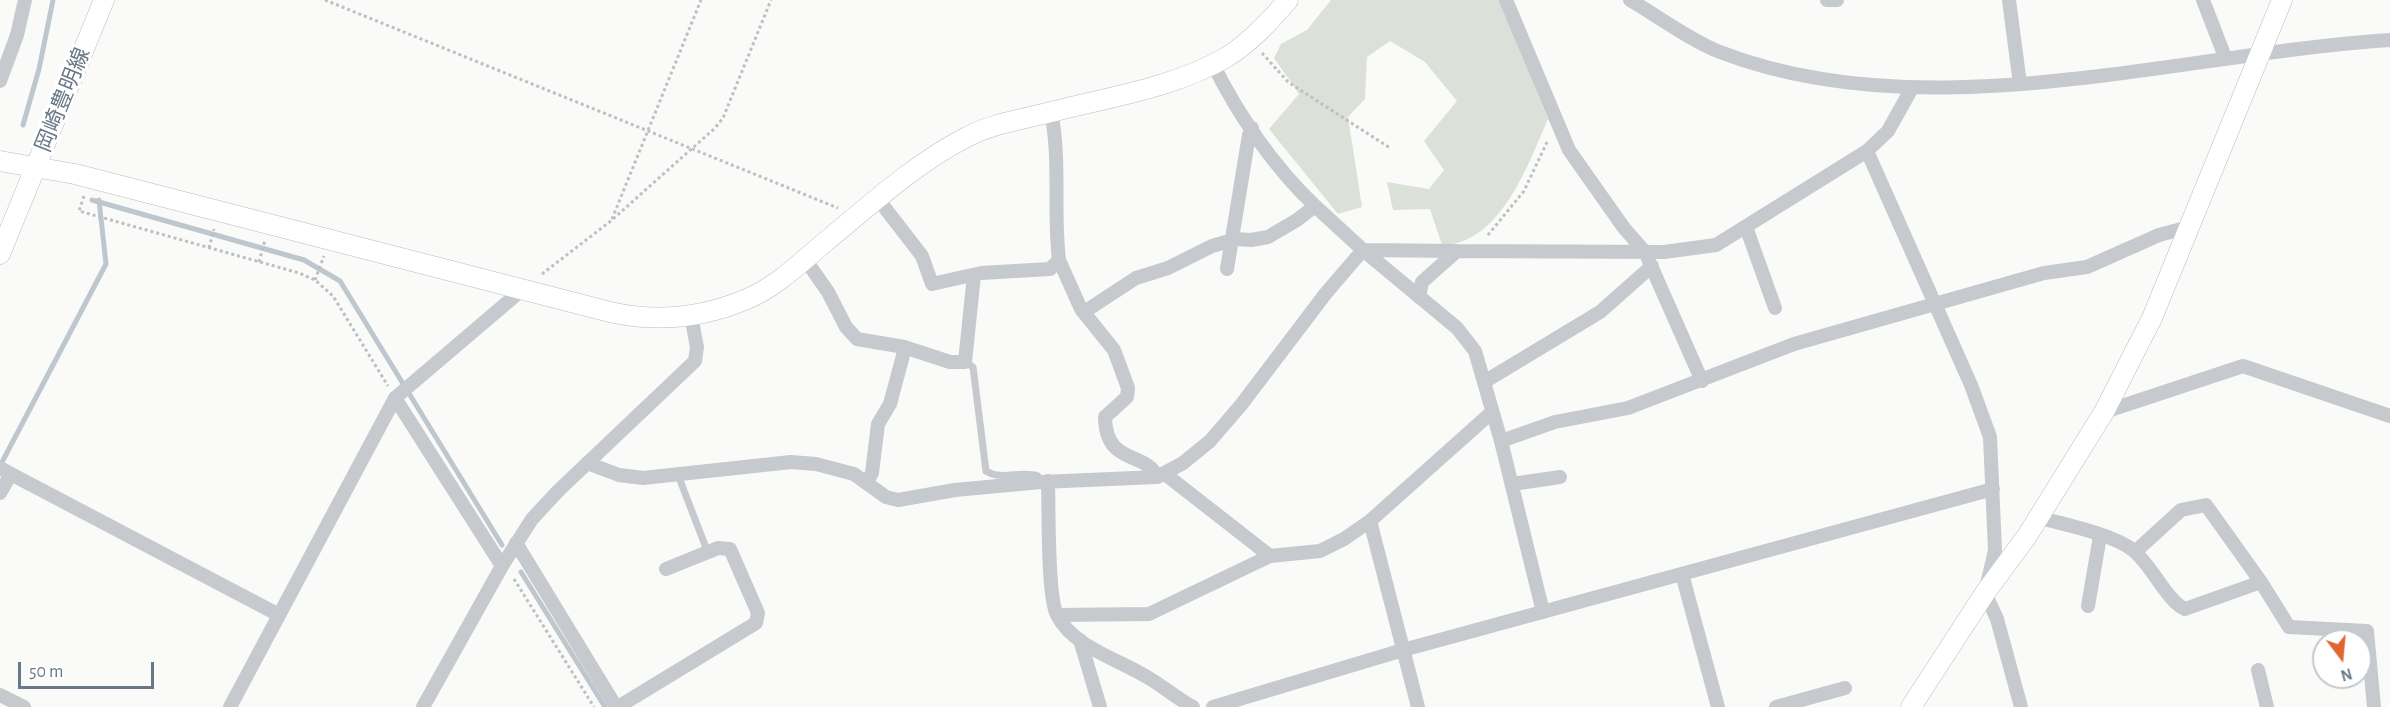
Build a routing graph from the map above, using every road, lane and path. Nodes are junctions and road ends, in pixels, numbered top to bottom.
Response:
1 (25, 0) edge
2 (104, 0) edge
3 (326, 0) edge
4 (701, 0) edge
5 (771, 0) edge
6 (1288, 0) edge
7 (1506, 0) edge
8 (1630, 0) edge
9 (1827, 0) edge
10 (1837, 0) edge
11 (2009, 0) edge
12 (2204, 0) edge
13 (2282, 0) edge
14 (1250, 39) junction
15 (2390, 40) edge
16 (2260, 54) junction
17 (2225, 57) junction
18 (1213, 64) junction
19 (0, 81) edge
20 (2020, 84) junction
21 (1912, 88) junction
22 (1051, 112) junction
23 (1557, 125) junction
24 (1252, 128) junction
25 (646, 131) junction
26 (1390, 148) dead end
27 (694, 149) junction
28 (1867, 151) junction
29 (0, 161) edge
30 (36, 167) junction
31 (84, 196) dead end
32 (878, 199) junction
33 (1315, 206) junction
34 (612, 220) junction
35 (852, 220) junction
36 (1746, 226) junction
37 (2189, 227) junction
38 (330, 239) junction
39 (1230, 241) junction
40 (1363, 250) junction
41 (1457, 250) junction
42 (1477, 252) junction
43 (1646, 252) junction
44 (0, 254) edge
45 (805, 259) junction
46 (1059, 260) junction
47 (1652, 266) junction
48 (1227, 269) dead end
49 (974, 274) junction
50 (315, 280) junction
51 (523, 289) junction
52 (1419, 297) junction
53 (1934, 306) junction
54 (1775, 308) dead end
55 (1084, 312) junction
56 (691, 316) junction
57 (905, 348) junction
58 (965, 362) junction
59 (1702, 381) junction
60 (1484, 382) junction
61 (398, 395) junction
62 (1492, 412) junction
63 (2104, 412) junction
64 (2390, 416) edge
65 (1501, 441) junction
66 (587, 463) junction
67 (5, 471) edge
68 (678, 475) junction
69 (1161, 476) junction
70 (1560, 477) dead end
71 (1044, 482) junction
72 (867, 483) junction
73 (1512, 484) junction
74 (1993, 489) junction
75 (0, 493) edge
76 (2037, 517) junction
77 (1370, 521) junction
78 (2100, 536) junction
79 (516, 543) junction
80 (708, 552) junction
81 (2135, 552) junction
82 (1270, 556) junction
83 (524, 557) junction
84 (502, 566) junction
85 (666, 569) dead end
86 (1682, 574) junction
87 (2261, 582) junction
88 (1985, 593) junction
89 (2088, 606) dead end
90 (1542, 612) junction
91 (279, 615) junction
92 (1057, 615) junction
93 (1080, 640) junction
94 (1403, 650) junction
95 (2258, 670) dead end
96 (1845, 688) dead end
97 (0, 695) edge
98 (24, 707) edge
99 (230, 707) edge
100 (423, 707) edge
101 (594, 707) edge
102 (617, 707) edge
103 (1100, 707) edge
104 (1193, 707) edge
105 (1213, 707) edge
106 (1418, 707) edge
107 (1718, 707) edge
108 (1776, 707) edge
109 (1911, 707) edge
110 (2021, 707) edge
111 (2267, 707) edge
112 (2374, 707) edge

1 - 19 street
2 - 30 street, 岡崎豊明線
3 - 25 path
4 - 25 path
5 - 27 path
6 - 14 street
7 - 23 street
8 - 21 street
9 - 10 street
11 - 20 street
12 - 17 street
13 - 16 street
14 - 18 street
14 - 26 path
15 - 16 street
16 - 17 street
16 - 37 street
17 - 20 street
18 - 22 street
18 - 24 street
20 - 21 street
21 - 28 street
22 - 32 street
22 - 46 street
23 - 42 path
23 - 43 street
24 - 33 street
24 - 39 street
25 - 27 path
25 - 34 path
27 - 34 path
27 - 35 path
28 - 36 street
28 - 53 street
29 - 30 street, 岡崎豊明線
30 - 38 street
30 - 44 street
31 - 50 path
32 - 35 street
32 - 49 street
33 - 39 street
33 - 40 street
34 - 51 path
35 - 45 street
36 - 43 street
36 - 54 street
37 - 53 street
37 - 63 street
38 - 50 path
38 - 51 street
39 - 48 street
39 - 55 street
40 - 41 street
40 - 52 street
40 - 69 street
41 - 42 street
41 - 52 street
42 - 43 street
43 - 47 street
45 - 56 street
45 - 57 street
46 - 49 street
46 - 55 street
47 - 59 street
47 - 60 street
49 - 58 street
50 - 61 path
51 - 56 street
51 - 61 street
52 - 60 street
53 - 59 street
53 - 74 street
55 - 69 street
56 - 66 street
57 - 58 street
57 - 72 street
58 - 71 lane
59 - 65 street
60 - 62 street
61 - 84 street
61 - 91 street
62 - 65 street
62 - 77 street
63 - 64 street
63 - 76 street
65 - 73 street
66 - 68 street
66 - 79 street
67 - 75 street
67 - 91 street
68 - 72 street
68 - 80 lane
69 - 71 street
69 - 82 street
70 - 73 street
71 - 72 street
71 - 92 street
73 - 90 street
74 - 86 street
74 - 88 street
76 - 78 street
76 - 88 street
77 - 82 street
77 - 94 street
78 - 81 street
78 - 89 street
79 - 83 street
79 - 84 street
80 - 85 street
80 - 102 street
81 - 87 street
81 - 87 street
82 - 92 street
83 - 101 path
83 - 102 street
84 - 100 street
86 - 90 street
86 - 107 street
87 - 112 street
88 - 109 street
88 - 110 street
90 - 94 street
91 - 99 street
92 - 93 street
93 - 103 street
93 - 104 street
94 - 105 street
94 - 106 street
95 - 111 street
96 - 108 street
97 - 98 street

